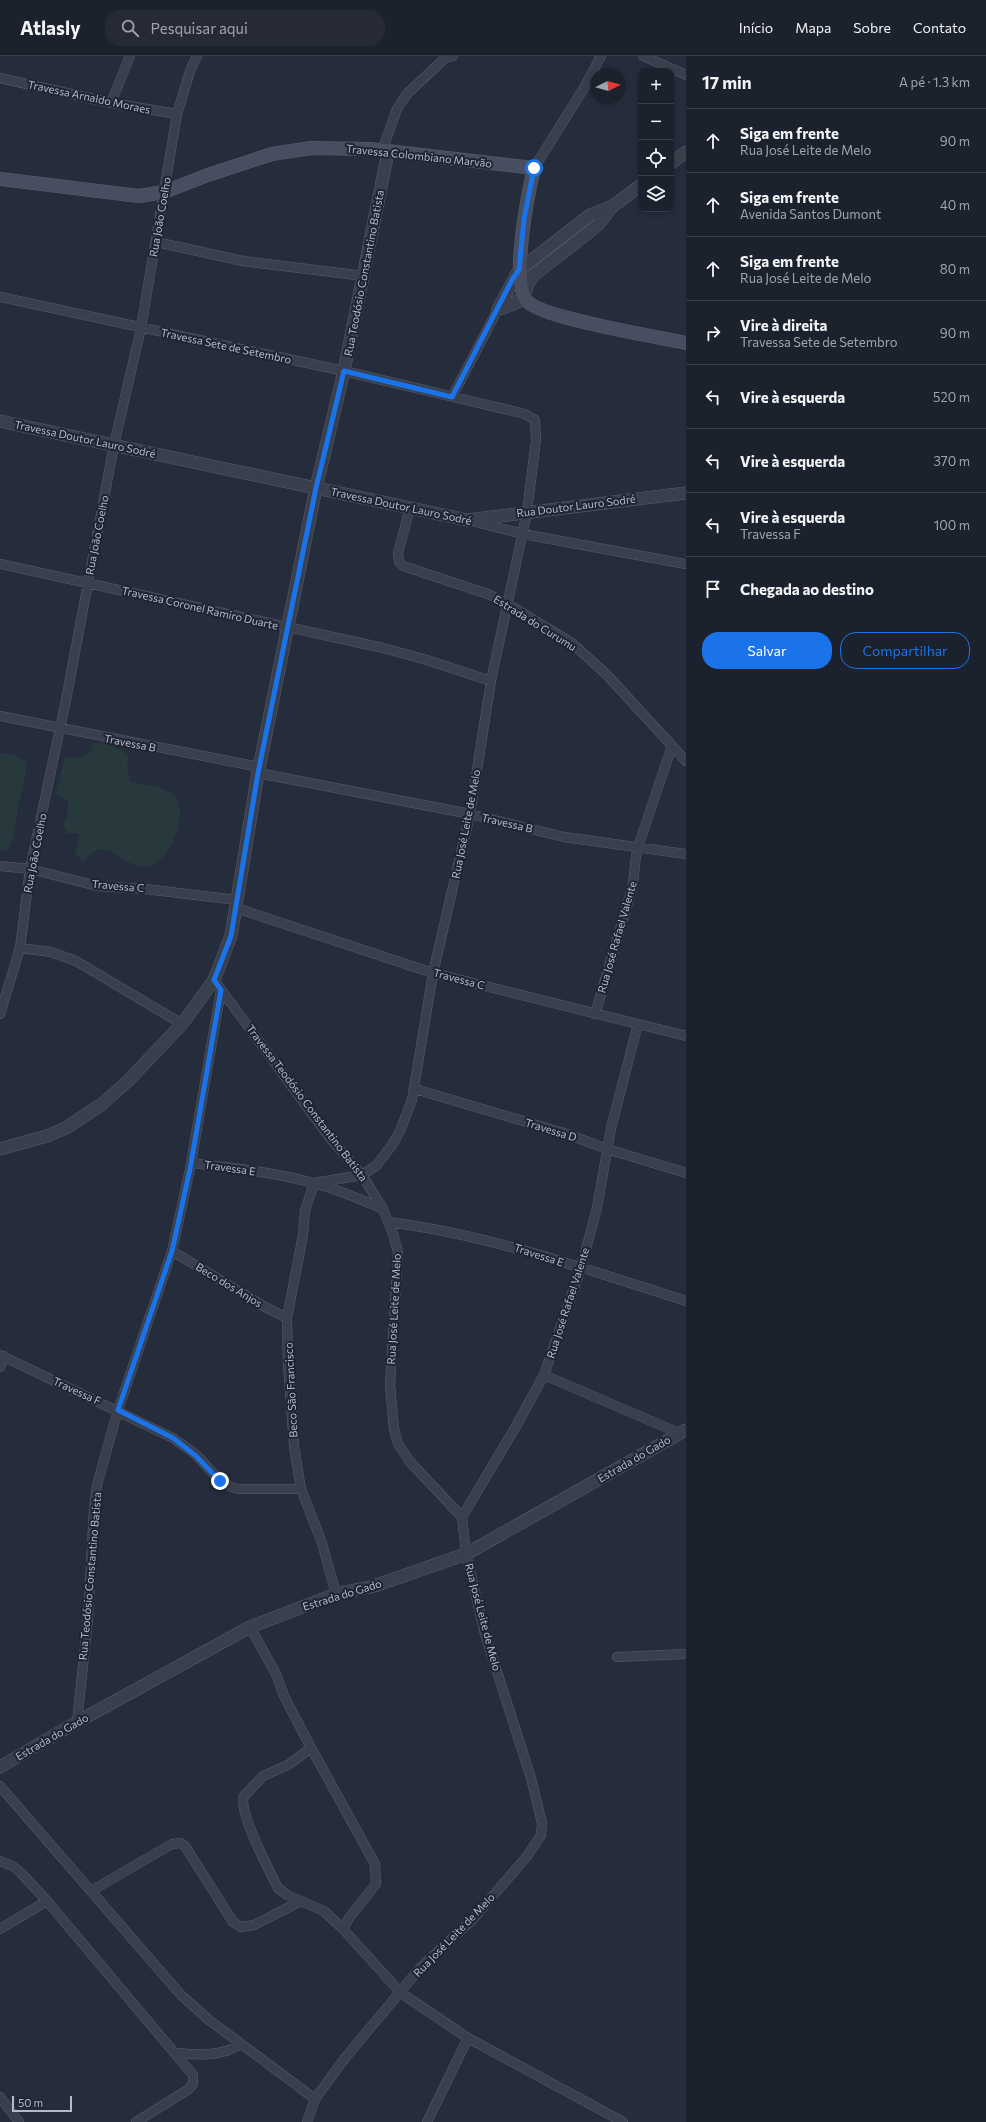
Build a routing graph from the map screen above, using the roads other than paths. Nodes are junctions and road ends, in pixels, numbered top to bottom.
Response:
1 (130, 56) edge
2 (197, 56) edge
3 (601, 56) edge
4 (643, 56) edge
5 (447, 57) edge
6 (686, 75) edge
7 (0, 78) edge
8 (111, 103) junction
9 (178, 114) junction
10 (385, 151) junction
11 (686, 152) edge
12 (674, 161) edge
13 (534, 168) junction
14 (0, 179) edge
15 (638, 187) edge
16 (164, 192) junction
17 (613, 206) junction
18 (156, 242) junction
19 (519, 270) junction
20 (364, 276) junction
21 (523, 296) junction
22 (0, 297) edge
23 (498, 309) junction
24 (141, 328) junction
25 (686, 342) edge
26 (344, 371) junction
27 (452, 397) junction
28 (525, 414) joint
29 (0, 421) edge
30 (114, 445) junction
31 (316, 488) junction
32 (686, 492) edge
33 (410, 508) junction
34 (527, 512) junction
35 (467, 520) junction
36 (523, 534) junction
37 (0, 564) edge
38 (686, 564) edge
39 (88, 582) junction
40 (508, 604) junction
41 (287, 628) junction
42 (491, 681) junction
43 (0, 716) edge
44 (60, 730) junction
45 (672, 746) junction
46 (686, 761) edge
47 (259, 770) junction
48 (470, 814) junction
49 (638, 847) junction
50 (686, 854) edge
51 (0, 866) edge
52 (30, 869) junction
53 (237, 904) junction
54 (20, 948) junction
55 (433, 973) junction
56 (218, 985) junction
57 (0, 1014) edge
58 (595, 1014) junction
59 (182, 1024) junction
60 (638, 1024) junction
61 (686, 1036) edge
62 (414, 1089) junction
63 (0, 1149) edge
64 (607, 1150) junction
65 (191, 1163) junction
66 (686, 1173) edge
67 (362, 1176) junction
68 (314, 1183) junction
69 (383, 1209) junction
70 (388, 1222) junction
71 (172, 1251) junction
72 (581, 1268) junction
73 (686, 1301) edge
74 (288, 1318) junction
75 (2, 1355) edge
76 (0, 1367) edge
77 (544, 1376) junction
78 (118, 1410) junction
79 (683, 1431) edge
80 (301, 1489) junction
81 (462, 1517) junction
82 (466, 1554) junction
83 (336, 1594) junction
84 (250, 1627) junction
85 (686, 1654) edge
86 (617, 1657) dead end
87 (77, 1722) junction
88 (311, 1748) junction
89 (0, 1767) edge
90 (0, 1786) edge
91 (0, 1861) edge
92 (91, 1890) junction
93 (47, 1900) junction
94 (301, 1901) junction
95 (0, 1929) edge
96 (342, 1929) junction
97 (401, 1993) junction
98 (468, 2038) junction
99 (241, 2044) junction
100 (176, 2052) junction
101 (0, 2097) edge
102 (315, 2099) junction
103 (18, 2122) edge
104 (136, 2122) edge
105 (307, 2122) edge
106 (427, 2122) edge
107 (623, 2122) edge

1 - 8 street
2 - 9 street, Rua João Coelho
3 - 13 street
4 - 6 street
5 - 10 street, Rua Teodósio Constantino Batista
7 - 8 street, Travessa Arnaldo Moraes
8 - 9 street, Travessa Arnaldo Moraes
9 - 16 street, Rua João Coelho
10 - 13 main road, Travessa Colombiano Marvão
10 - 16 main road, Travessa Colombiano Marvão
10 - 20 street, Rua Teodósio Constantino Batista
11 - 12 street
13 - 19 main road
14 - 16 main road, Travessa Colombiano Marvão
15 - 17 street
16 - 18 street, Rua João Coelho
17 - 19 street
17 - 21 street
18 - 20 street
18 - 24 street, Rua João Coelho
19 - 21 main road
19 - 23 street
20 - 26 street, Rua Teodósio Constantino Batista
21 - 23 street
21 - 25 main road
22 - 24 street, Travessa Sete de Setembro
23 - 27 street
24 - 26 street, Travessa Sete de Setembro
24 - 30 street, Rua João Coelho
26 - 27 street, Travessa Sete de Setembro
26 - 31 street, Rua Teodósio Constantino Batista
27 - 28 street, Travessa Sete de Setembro
28 - 34 street, Rua José Leite de Melo
29 - 30 street, Travessa Doutor Lauro Sodré
30 - 31 street, Travessa Doutor Lauro Sodré
30 - 39 street, Rua João Coelho
31 - 33 street, Travessa Doutor Lauro Sodré
31 - 41 street, Rua Teodósio Constantino Batista
32 - 34 street, Rua Doutor Lauro Sodré
33 - 35 street, Travessa Doutor Lauro Sodré
33 - 40 street, Estrada do Curumu
34 - 35 street, Rua Doutor Lauro Sodré
34 - 36 street, Rua José Leite de Melo
35 - 36 street, Travessa Doutor Lauro Sodré
36 - 38 street, Travessa Doutor Lauro Sodré
36 - 40 street, Rua José Leite de Melo
37 - 39 street, Travessa Coronel Ramiro Duarte
39 - 41 street, Travessa Coronel Ramiro Duarte
39 - 44 street, Rua João Coelho
40 - 42 street, Rua José Leite de Melo
40 - 45 street, Estrada do Curumu
41 - 42 street, Travessa Coronel Ramiro Duarte
41 - 47 street, Rua Teodósio Constantino Batista
42 - 48 street, Rua José Leite de Melo
43 - 44 street, Travessa B
44 - 47 street, Travessa B
44 - 52 street, Rua João Coelho
45 - 46 street, Estrada do Curumu
45 - 49 street, Rua José Rafael Valente
47 - 48 street, Travessa B
47 - 53 street, Rua Teodósio Constantino Batista
48 - 49 street, Travessa B
48 - 55 street, Rua José Leite de Melo
49 - 50 street, Travessa B
49 - 58 street, Rua José Rafael Valente
51 - 52 street, Travessa C
52 - 53 street, Travessa C
52 - 54 street, Rua João Coelho
53 - 55 street, Travessa C
53 - 56 street, Rua Teodósio Constantino Batista
54 - 57 street, Rua João Coelho
54 - 59 street
55 - 58 street, Travessa C
55 - 62 street, Rua José Leite de Melo
56 - 59 street
56 - 65 street, Rua Teodósio Constantino Batista
56 - 67 street, Travessa Teodósio Constantino Batista
58 - 60 street, Travessa C
59 - 63 street
60 - 61 street, Travessa C
60 - 64 street, Rua José Rafael Valente
62 - 64 street, Travessa D
62 - 67 street, Rua José Leite de Melo
64 - 66 street, Travessa D
64 - 72 street, Rua José Rafael Valente
65 - 68 street, Travessa E
65 - 71 street, Rua Teodósio Constantino Batista
67 - 68 street, Rua José Leite de Melo
67 - 69 street, Travessa Teodósio Constantino Batista
68 - 69 street, Travessa E
68 - 74 street, Beco São Francisco
69 - 70 street, Rua José Leite de Melo
70 - 72 street, Travessa E
70 - 81 street, Rua José Leite de Melo
71 - 74 street, Beco dos Anjos
71 - 78 street, Rua Teodósio Constantino Batista
72 - 73 street, Travessa E
72 - 77 street, Rua José Rafael Valente
74 - 80 street, Beco São Francisco
75 - 76 street
75 - 78 street, Travessa F
77 - 79 street
77 - 81 street, Rua José Rafael Valente
78 - 80 street, Travessa F
78 - 87 street, Rua Teodósio Constantino Batista
79 - 82 street, Estrada do Gado
80 - 83 street, Beco São Francisco
81 - 82 street, Rua José Leite de Melo
82 - 83 street, Estrada do Gado
82 - 97 street, Rua José Leite de Melo
83 - 84 street, Estrada do Gado
84 - 87 street, Estrada do Gado
84 - 88 street
85 - 86 street
87 - 89 street, Estrada do Gado
88 - 94 street
88 - 96 street
90 - 92 street
91 - 93 street
92 - 94 street
92 - 99 street
93 - 95 street
93 - 100 street
94 - 96 street
96 - 97 street
97 - 98 street
97 - 102 street, Rua José Leite de Melo
98 - 106 street
98 - 107 street
99 - 100 street
99 - 102 street
100 - 104 street
101 - 103 street
102 - 105 street, Rua José Leite de Melo

